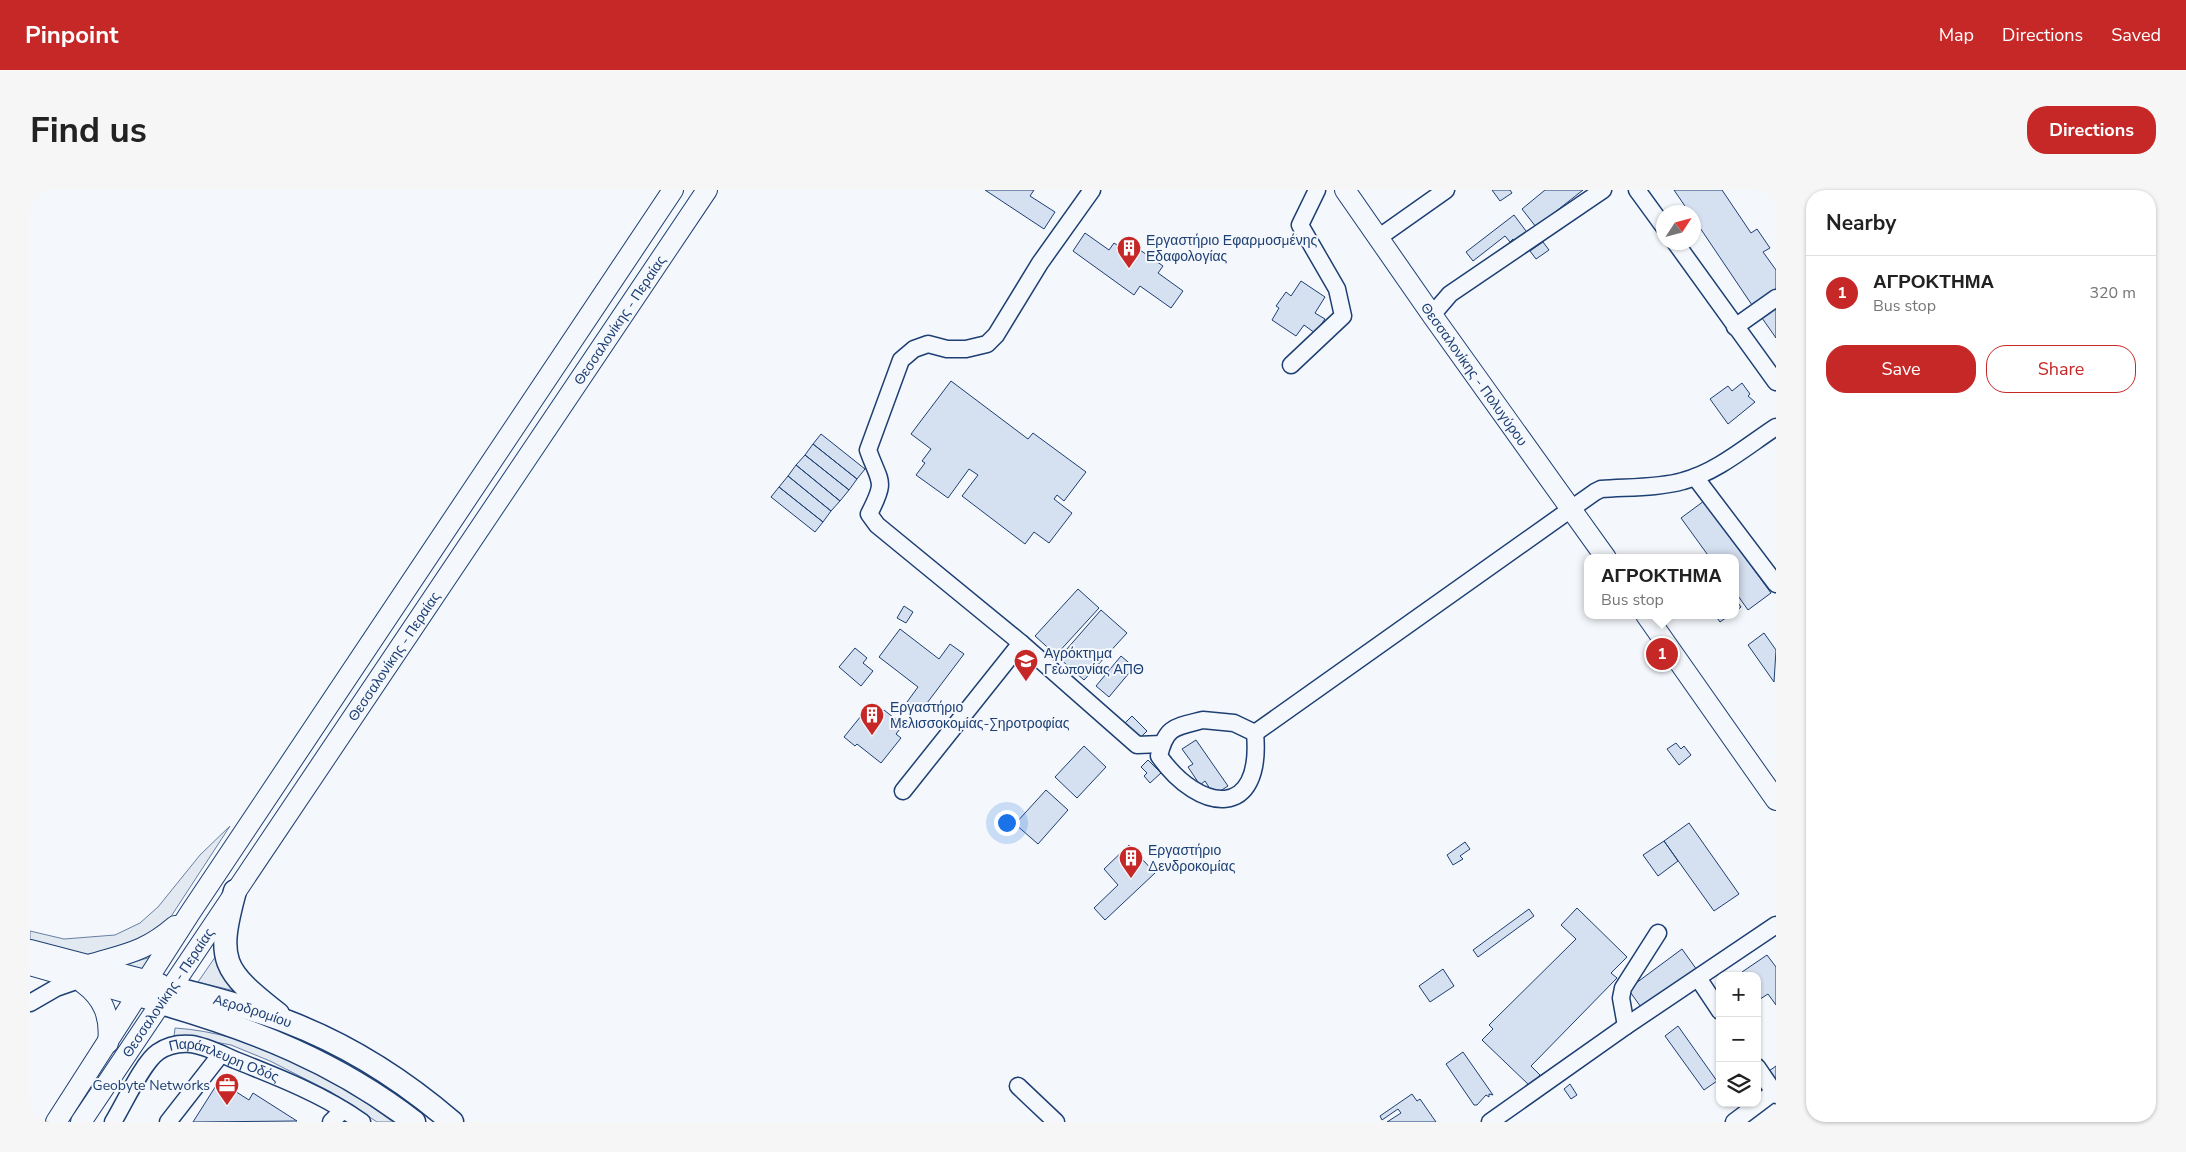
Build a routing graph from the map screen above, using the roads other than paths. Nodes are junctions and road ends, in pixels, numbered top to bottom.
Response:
1 (673, 190) edge
2 (707, 190) edge
3 (1092, 190) edge
4 (1318, 190) edge
5 (1345, 190) edge
6 (1446, 190) edge
7 (1603, 190) edge
8 (1637, 190) edge
9 (1656, 216) edge
10 (1378, 238) junction
11 (1681, 250) edge
12 (1776, 298) edge
13 (1432, 316) junction
14 (1735, 327) junction
15 (1291, 365) dead end
16 (1776, 382) edge
17 (1776, 426) edge
18 (1696, 477) junction
19 (1572, 508) junction
20 (1603, 554) edge
21 (1776, 583) edge
22 (1649, 619) edge
23 (1021, 643) junction
24 (1255, 734) junction
25 (1162, 744) junction
26 (903, 791) dead end
27 (1776, 800) edge
28 (235, 891) junction
29 (190, 914) junction
30 (1776, 925) edge
31 (1658, 933) dead end
32 (30, 950) edge
33 (30, 965) edge
34 (83, 973) junction
35 (1698, 978) junction
36 (142, 989) junction
37 (166, 995) junction
38 (30, 1003) edge
39 (1716, 1005) edge
40 (286, 1021) junction
41 (1626, 1026) junction
42 (108, 1043) junction
43 (221, 1054) junction
44 (1761, 1073) edge
45 (1018, 1086) dead end
46 (1775, 1094) edge
47 (343, 1110) junction
48 (56, 1122) edge
49 (81, 1122) edge
50 (113, 1122) edge
51 (168, 1122) edge
52 (331, 1122) edge
53 (362, 1122) edge
54 (414, 1122) edge
55 (452, 1122) edge
56 (1056, 1122) edge
57 (1490, 1122) edge
58 (1734, 1122) edge

1 - 29 main road, Θεσσαλονίκης - Περαίας
2 - 28 main road, Θεσσαλονίκης - Περαίας
3 - 23 street
4 - 15 street
5 - 10 main road, Θεσσαλονίκης - Πολυγύρου
6 - 10 street
7 - 13 street
8 - 9 street
10 - 13 main road, Θεσσαλονίκης - Πολυγύρου
11 - 14 street
12 - 14 street
13 - 19 main road, Θεσσαλονίκης - Πολυγύρου
14 - 16 street
17 - 18 street
18 - 19 street
18 - 21 street
19 - 20 main road, Θεσσαλονίκης - Πολυγύρου
19 - 24 street
22 - 27 main road
23 - 25 street
23 - 26 street
24 - 25 street
24 - 25 street
28 - 37 main road, Θεσσαλονίκης - Περαίας
28 - 40 highway
29 - 34 main road
29 - 36 main road, Θεσσαλονίκης - Περαίας
30 - 35 street
31 - 41 street
32 - 34 main road, Αεροδρομίου
33 - 34 main road, Αεροδρομίου
34 - 36 main road, Αεροδρομίου
34 - 38 street
34 - 42 main road
35 - 39 street
35 - 41 street
36 - 37 main road, Αεροδρομίου
36 - 42 main road, Θεσσαλονίκης - Περαίας
37 - 40 highway, Αεροδρομίου
37 - 49 main road, Θεσσαλονίκης - Περαίας
37 - 54 highway, Αεροδρομίου
40 - 55 highway, Αεροδρομίου
41 - 57 street
42 - 48 main road, Θεσσαλονίκης - Περαίας
43 - 47 street, Παράπλευρη Οδός
43 - 50 street, Παράπλευρη Οδός
43 - 51 street
44 - 46 street
45 - 56 street
46 - 58 street
47 - 52 street
47 - 53 street, Παράπλευρη Οδός

